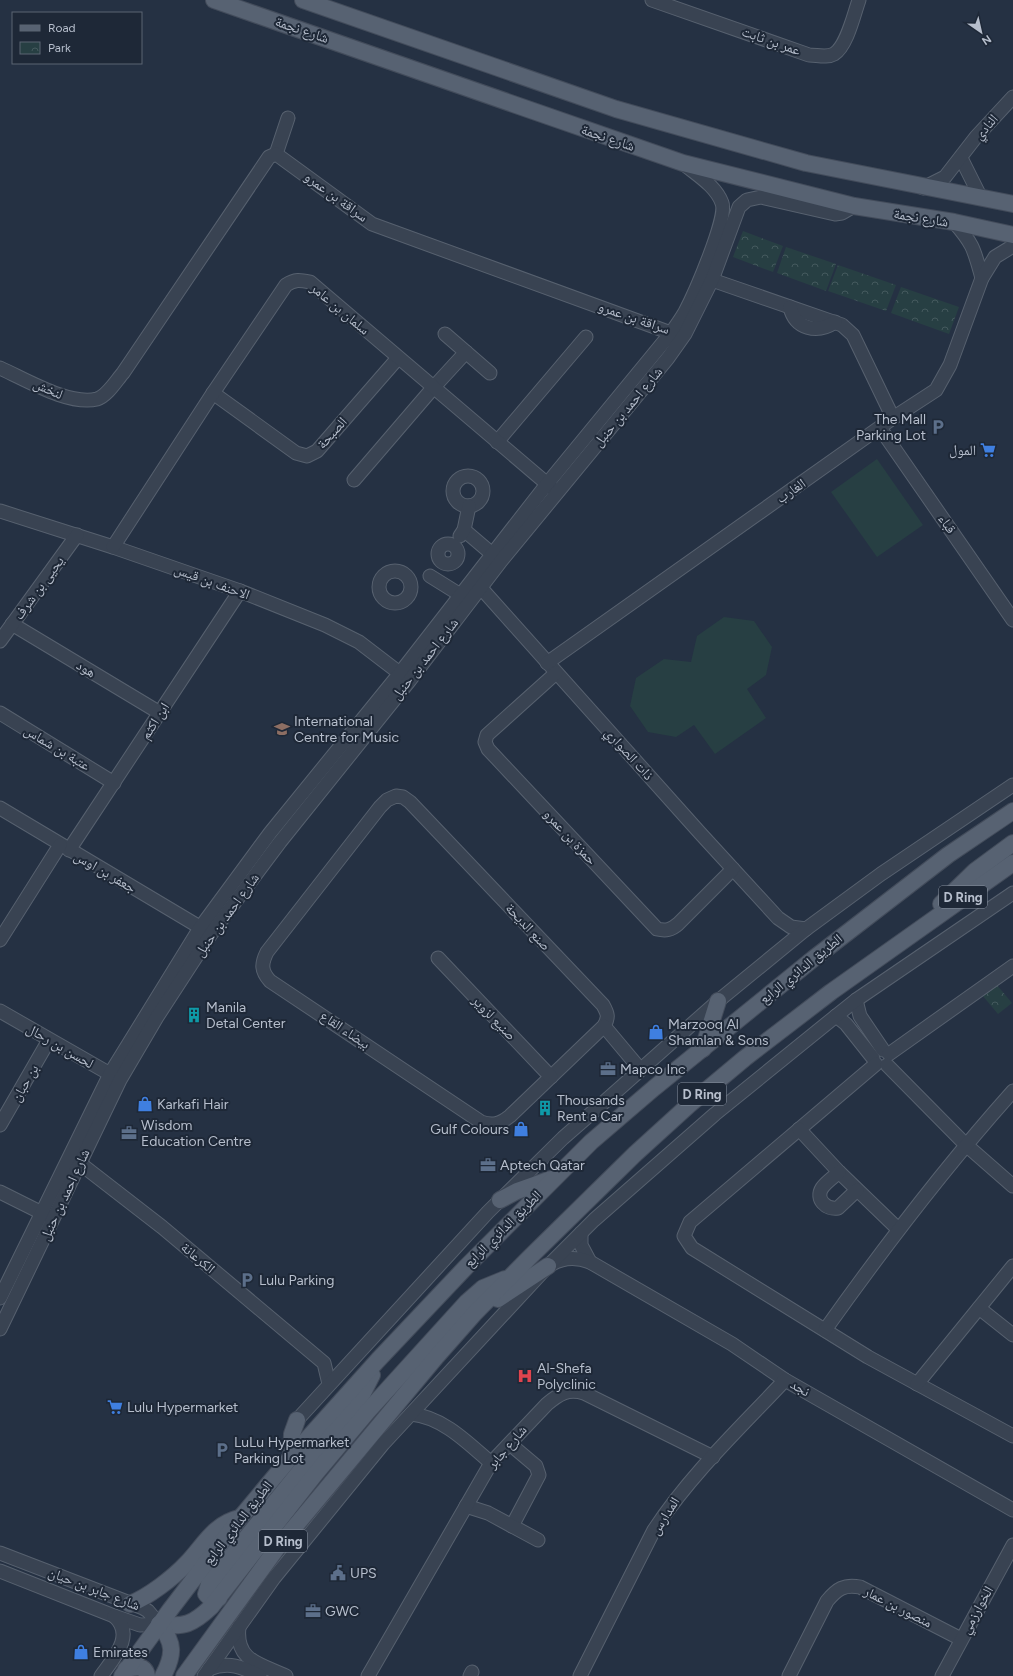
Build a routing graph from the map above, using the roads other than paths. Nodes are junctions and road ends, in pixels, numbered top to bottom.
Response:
1 (214, 0) edge
2 (303, 0) edge
3 (652, 0) edge
4 (859, 0) edge
5 (1013, 97) edge
6 (288, 118) dead end
7 (276, 154) junction
8 (961, 158) junction
9 (682, 162) junction
10 (923, 188) junction
11 (981, 198) junction
12 (1013, 204) edge
13 (854, 206) junction
14 (954, 222) junction
15 (1013, 235) edge
16 (1013, 246) edge
17 (982, 278) junction
18 (712, 280) junction
19 (671, 332) junction
20 (446, 334) dead end
21 (685, 334) junction
22 (586, 337) dead end
23 (466, 352) junction
24 (398, 358) junction
25 (0, 368) edge
26 (490, 374) dead end
27 (433, 388) junction
28 (213, 393) junction
29 (893, 418) junction
30 (880, 428) junction
31 (497, 442) junction
32 (354, 480) dead end
33 (552, 488) junction
34 (469, 506) dead end
35 (0, 511) edge
36 (464, 530) junction
37 (77, 535) junction
38 (113, 547) junction
39 (497, 557) junction
40 (430, 576) junction
41 (411, 585) dead end
42 (481, 588) junction
43 (240, 591) junction
44 (465, 598) junction
45 (1013, 620) edge
46 (12, 624) junction
47 (0, 641) edge
48 (547, 663) junction
49 (556, 673) junction
50 (405, 677) junction
51 (0, 713) edge
52 (160, 713) junction
53 (114, 783) junction
54 (1013, 785) edge
55 (396, 796) joint
56 (0, 808) edge
57 (1013, 811) edge
58 (1013, 842) edge
59 (65, 848) junction
60 (1013, 862) edge
61 (733, 869) junction
62 (1013, 893) edge
63 (778, 918) junction
64 (806, 930) junction
65 (206, 931) junction
66 (914, 933) junction
67 (0, 940) edge
68 (784, 947) junction
69 (438, 958) dead end
70 (1013, 966) edge
71 (856, 1000) junction
72 (718, 1001) junction
73 (0, 1011) edge
74 (836, 1016) junction
75 (604, 1026) junction
76 (50, 1040) junction
77 (704, 1049) junction
78 (882, 1058) junction
79 (640, 1069) junction
80 (115, 1077) junction
81 (551, 1077) junction
82 (1013, 1091) edge
83 (2, 1117) edge
84 (799, 1129) junction
85 (965, 1144) junction
86 (75, 1160) junction
87 (839, 1172) junction
88 (553, 1179) junction
89 (1013, 1186) edge
90 (857, 1190) junction
91 (0, 1192) edge
92 (500, 1200) junction
93 (42, 1213) junction
94 (54, 1219) junction
95 (898, 1229) junction
96 (581, 1232) junction
97 (30, 1252) junction
98 (590, 1262) junction
99 (548, 1266) junction
100 (1013, 1266) edge
101 (509, 1278) junction
102 (0, 1298) edge
103 (979, 1308) junction
104 (474, 1314) junction
105 (0, 1329) edge
106 (825, 1330) junction
107 (1013, 1334) edge
108 (354, 1358) junction
109 (378, 1360) junction
110 (324, 1363) junction
111 (785, 1380) junction
112 (329, 1384) junction
113 (917, 1384) junction
114 (432, 1391) junction
115 (412, 1414) junction
116 (297, 1420) joint
117 (438, 1420) junction
118 (1013, 1436) edge
119 (512, 1442) junction
120 (291, 1457) junction
121 (713, 1457) junction
122 (491, 1463) junction
123 (468, 1502) junction
124 (1013, 1510) edge
125 (241, 1517) junction
126 (512, 1526) junction
127 (538, 1540) dead end
128 (1013, 1545) edge
129 (0, 1553) edge
130 (0, 1571) edge
131 (14, 1576) junction
132 (0, 1578) edge
133 (219, 1598) junction
134 (241, 1598) junction
135 (130, 1604) junction
136 (114, 1616) junction
137 (159, 1624) junction
138 (239, 1628) junction
139 (961, 1639) junction
140 (207, 1672) edge
141 (124, 1673) edge
142 (101, 1676) edge
143 (147, 1676) edge
144 (163, 1676) edge
145 (184, 1676) edge
146 (260, 1676) edge
147 (286, 1676) edge
148 (368, 1676) edge
149 (580, 1676) edge
150 (789, 1676) edge
151 (942, 1676) edge

1 - 9 main road, شارع نجمة
2 - 10 main road, شارع نجمة
3 - 4 street, عمر بن ثابت
5 - 8 street, النادي
6 - 7 street
7 - 19 street, سراقة بن عمرو
7 - 25 street, لنخش
8 - 10 street, النادي
8 - 11 street
9 - 13 main road, شارع نجمة
9 - 19 street, شارع احمد بن حنبل
10 - 11 main road, شارع نجمة
11 - 12 main road, شارع نجمة
13 - 14 main road, شارع نجمة
13 - 18 street, شارع احمد بن حنبل
14 - 15 main road, شارع نجمة
14 - 17 street
16 - 17 street, الغارب
17 - 29 street, الغارب
18 - 21 street, شارع احمد بن حنبل
18 - 29 street
19 - 21 street, سراقة بن عمرو
19 - 33 street, شارع احمد بن حنبل
20 - 23 street
21 - 33 street, شارع احمد بن حنبل
22 - 31 street
23 - 26 street
23 - 27 street
24 - 27 street, سلمان بن عامر
24 - 28 street, الصبحة
24 - 28 street, سلمان بن عامر
27 - 31 street, سلمان بن عامر
27 - 32 street
28 - 38 street, سلمان بن عامر
29 - 30 street, الغارب
30 - 45 street, قباء
30 - 48 street, الغارب
31 - 33 street, سلمان بن عامر
33 - 39 street, شارع احمد بن حنبل
34 - 36 street
35 - 37 street, الاحنف بن قيس
36 - 39 street
36 - 40 street
37 - 38 street, الاحنف بن قيس
37 - 46 street, يحيى بن شرف
38 - 43 street, الاحنف بن قيس
39 - 42 street, شارع احمد بن حنبل
39 - 44 street, شارع احمد بن حنبل
40 - 41 street
40 - 44 street
42 - 44 street, شارع احمد بن حنبل
42 - 48 street, ذات الصواري
43 - 50 street, الاحنف بن قيس
43 - 52 street, ابن اكثم
44 - 50 street, شارع احمد بن حنبل
46 - 47 street, يحيى بن شرف
46 - 52 street, هود
48 - 49 street, ذات الصواري
49 - 61 street, ذات الصواري
49 - 61 street, حمزة بن عمرو
50 - 65 street, شارع احمد بن حنبل
51 - 53 street, عتبة بن شماس
52 - 53 street, ابن اكثم
53 - 59 street, ابن اكثم
54 - 64 street, الطريق الدائري الرابع
55 - 75 street, صنع الديحة
55 - 81 street, بيضاء القاع
56 - 59 street, جعفر بن اوس
57 - 77 main road, الطريق الدائري الرابع / D Ring
58 - 66 main road
59 - 65 street, جعفر بن اوس
59 - 67 street, ابن اكثم
60 - 66 main road, D Ring
61 - 63 street, ذات الصواري
62 - 71 street
63 - 64 street, ذات الصواري
63 - 68 street, ذات الصواري
64 - 68 street, الطريق الدائري الرابع
65 - 80 street, شارع احمد بن حنبل
66 - 101 main road, D Ring
68 - 72 street, الطريق الدائري الرابع
69 - 81 street, صنيع لزوير
70 - 78 street
71 - 74 street
71 - 78 street
72 - 77 main road
72 - 79 street, الطريق الدائري الرابع
73 - 76 street, لحسن بن رحال
74 - 78 street
74 - 96 street
75 - 79 street
75 - 81 street, بيضاء القاع
76 - 80 street, لحسن بن رحال
76 - 83 street, بن حبان
77 - 88 main road, الطريق الدائري الرابع / D Ring
78 - 84 street
78 - 85 street
79 - 92 street, الطريق الدائري الرابع
80 - 86 street, شارع احمد بن حنبل
82 - 85 street
84 - 87 street
84 - 106 street
85 - 89 street
85 - 95 street
86 - 93 street, شارع احمد بن حنبل
86 - 94 street, شارع احمد بن حنبل
86 - 110 street, الكرعانة
87 - 90 street
87 - 90 street
88 - 92 main road
88 - 109 main road, الطريق الدائري الرابع / D Ring
90 - 95 street
91 - 93 street
92 - 108 street, الطريق الدائري الرابع
93 - 94 street
93 - 97 street, شارع احمد بن حنبل
94 - 97 street, شارع احمد بن حنبل
95 - 106 street
96 - 98 street
96 - 99 street
97 - 102 street, شارع احمد بن حنبل
97 - 105 street, شارع احمد بن حنبل
98 - 99 street, نجد
98 - 111 street, نجد
99 - 104 main road
99 - 114 street
100 - 103 street
101 - 104 main road, D Ring
101 - 133 main road
103 - 107 street
103 - 113 street
104 - 134 main road, D Ring
106 - 113 street
108 - 110 street
108 - 112 street, الطريق الدائري الرابع
109 - 120 main road, الطريق الدائري الرابع / D Ring
109 - 133 main road
110 - 112 street
111 - 121 street, المدارس
111 - 124 street, نجد
112 - 116 street, الطريق الدائري الرابع
113 - 118 street
114 - 115 street
114 - 117 street
115 - 117 street
115 - 138 street
116 - 120 main road
117 - 122 street
119 - 121 street, شارع جابر
119 - 122 street, شارع جابر
119 - 126 street
120 - 125 main road, الطريق الدائري الرابع / D Ring
121 - 149 street, المدارس
122 - 123 street, شارع جابر
123 - 126 street
123 - 148 street, شارع جابر
125 - 135 main road
125 - 137 main road, الطريق الدائري الرابع / D Ring
126 - 127 street
128 - 139 street, الخوارزمي
129 - 135 street, شارع جابر بن حيان
130 - 131 street, شارع جابر بن حيان
131 - 132 street
131 - 136 street, شارع جابر بن حيان
133 - 137 main road
134 - 138 street
134 - 145 main road, D Ring
135 - 137 street, شارع جابر بن حيان
136 - 137 street, شارع جابر بن حيان
136 - 142 street
137 - 141 main road, الطريق الدائري الرابع / D Ring
137 - 144 main road
138 - 140 street
138 - 147 street
139 - 150 street, منصور بن عمار
139 - 151 street, الخوارزمي
140 - 146 street
141 - 143 main road

